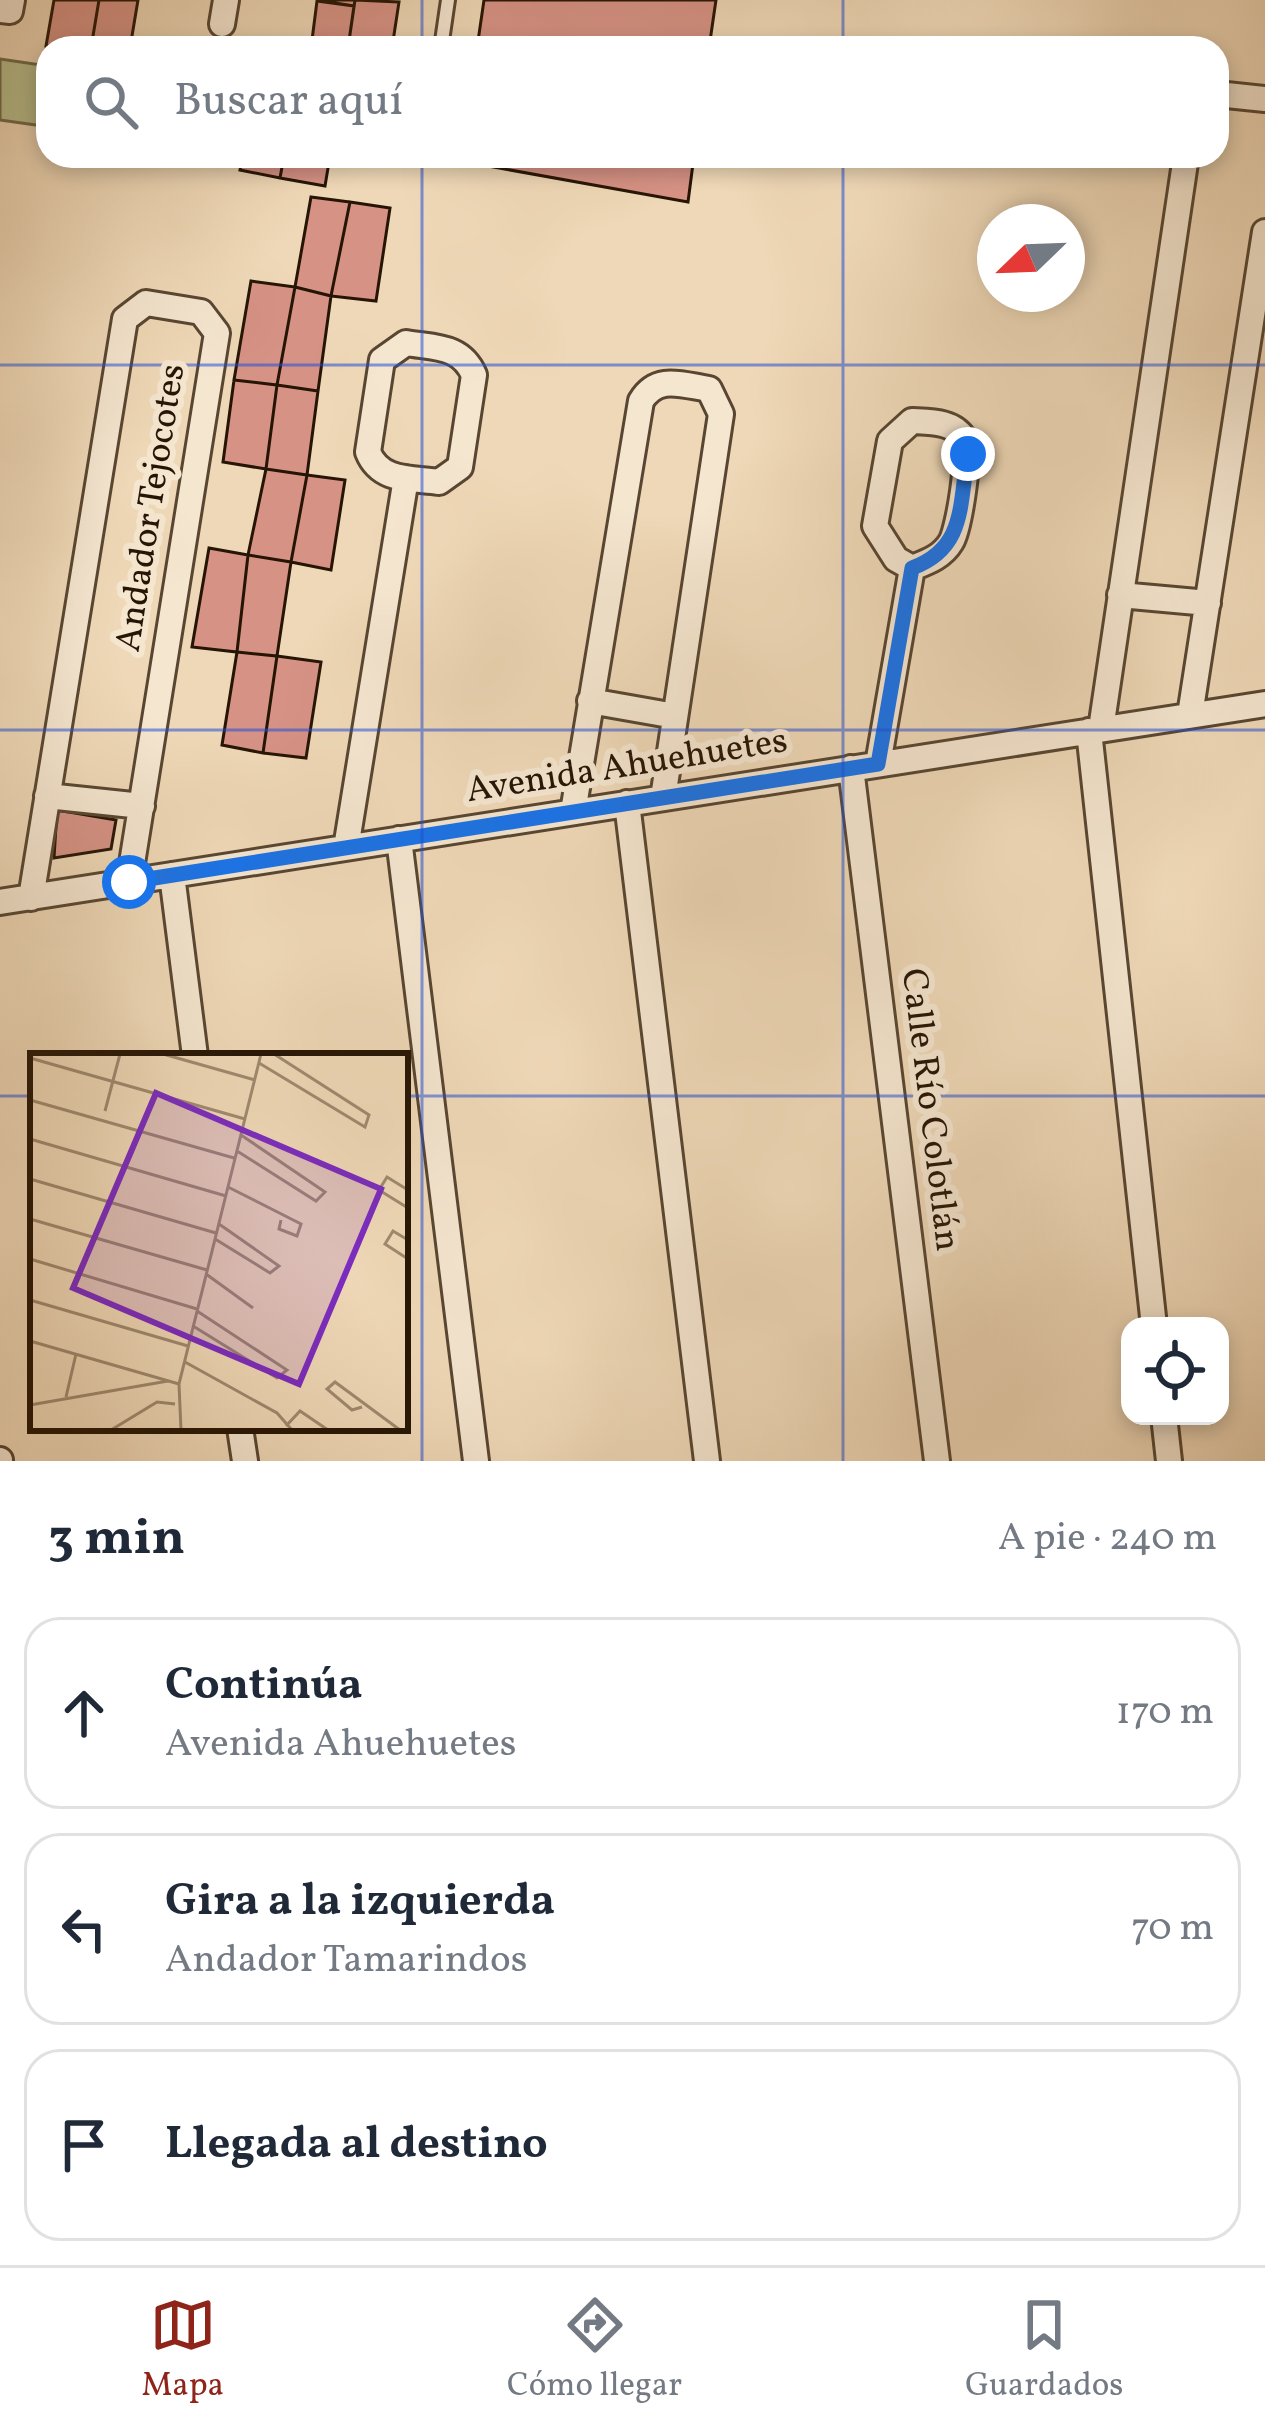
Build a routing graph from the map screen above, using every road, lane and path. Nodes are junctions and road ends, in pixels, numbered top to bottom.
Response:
1 (12, 0) edge
2 (448, 0) edge
3 (0, 10) edge
4 (443, 36) edge
5 (1229, 96) edge
6 (1265, 100) edge
7 (1184, 168) edge
8 (1265, 232) edge
9 (406, 478) junction
10 (912, 568) junction
11 (1120, 595) junction
12 (1208, 602) junction
13 (590, 701) junction
14 (1265, 704) edge
15 (1190, 715) junction
16 (675, 716) junction
17 (1095, 730) junction
18 (878, 764) junction
19 (851, 768) junction
20 (47, 796) junction
21 (663, 798) junction
22 (627, 803) junction
23 (142, 806) junction
24 (573, 812) junction
25 (399, 839) junction
26 (346, 848) junction
27 (172, 875) junction
28 (129, 882) junction
29 (31, 898) junction
30 (0, 902) edge
31 (195, 1053) edge
32 (1153, 1317) edge
33 (1165, 1425) edge
34 (240, 1431) edge
35 (244, 1461) edge
36 (476, 1461) edge
37 (707, 1461) edge
38 (937, 1461) edge
39 (1169, 1461) edge

1 - 3 street
2 - 4 lane
5 - 6 street
7 - 11 street
8 - 12 street
9 - 9 street
9 - 26 street
10 - 10 street
10 - 18 street
11 - 12 street
11 - 17 street
12 - 15 street
13 - 16 street
13 - 16 street
13 - 24 street
14 - 15 street, Avenida Ahuehuetes
15 - 17 street, Avenida Ahuehuetes
16 - 21 street
17 - 18 street, Avenida Ahuehuetes
17 - 32 street
18 - 19 street, Avenida Ahuehuetes
19 - 21 street, Avenida Ahuehuetes
19 - 38 street, Calle Río Colotlán
20 - 23 street
20 - 23 street, Andador Tejocotes
20 - 29 street, Andador Tejocotes
21 - 22 street, Avenida Ahuehuetes
22 - 24 street, Avenida Ahuehuetes
22 - 37 street
23 - 28 street, Andador Tejocotes
24 - 25 street, Avenida Ahuehuetes
25 - 26 street, Avenida Ahuehuetes
25 - 36 street
26 - 27 street, Avenida Ahuehuetes
27 - 28 street, Avenida Ahuehuetes
27 - 31 street
28 - 29 street, Avenida Ahuehuetes
29 - 30 street, Avenida Ahuehuetes
33 - 39 street
34 - 35 street

